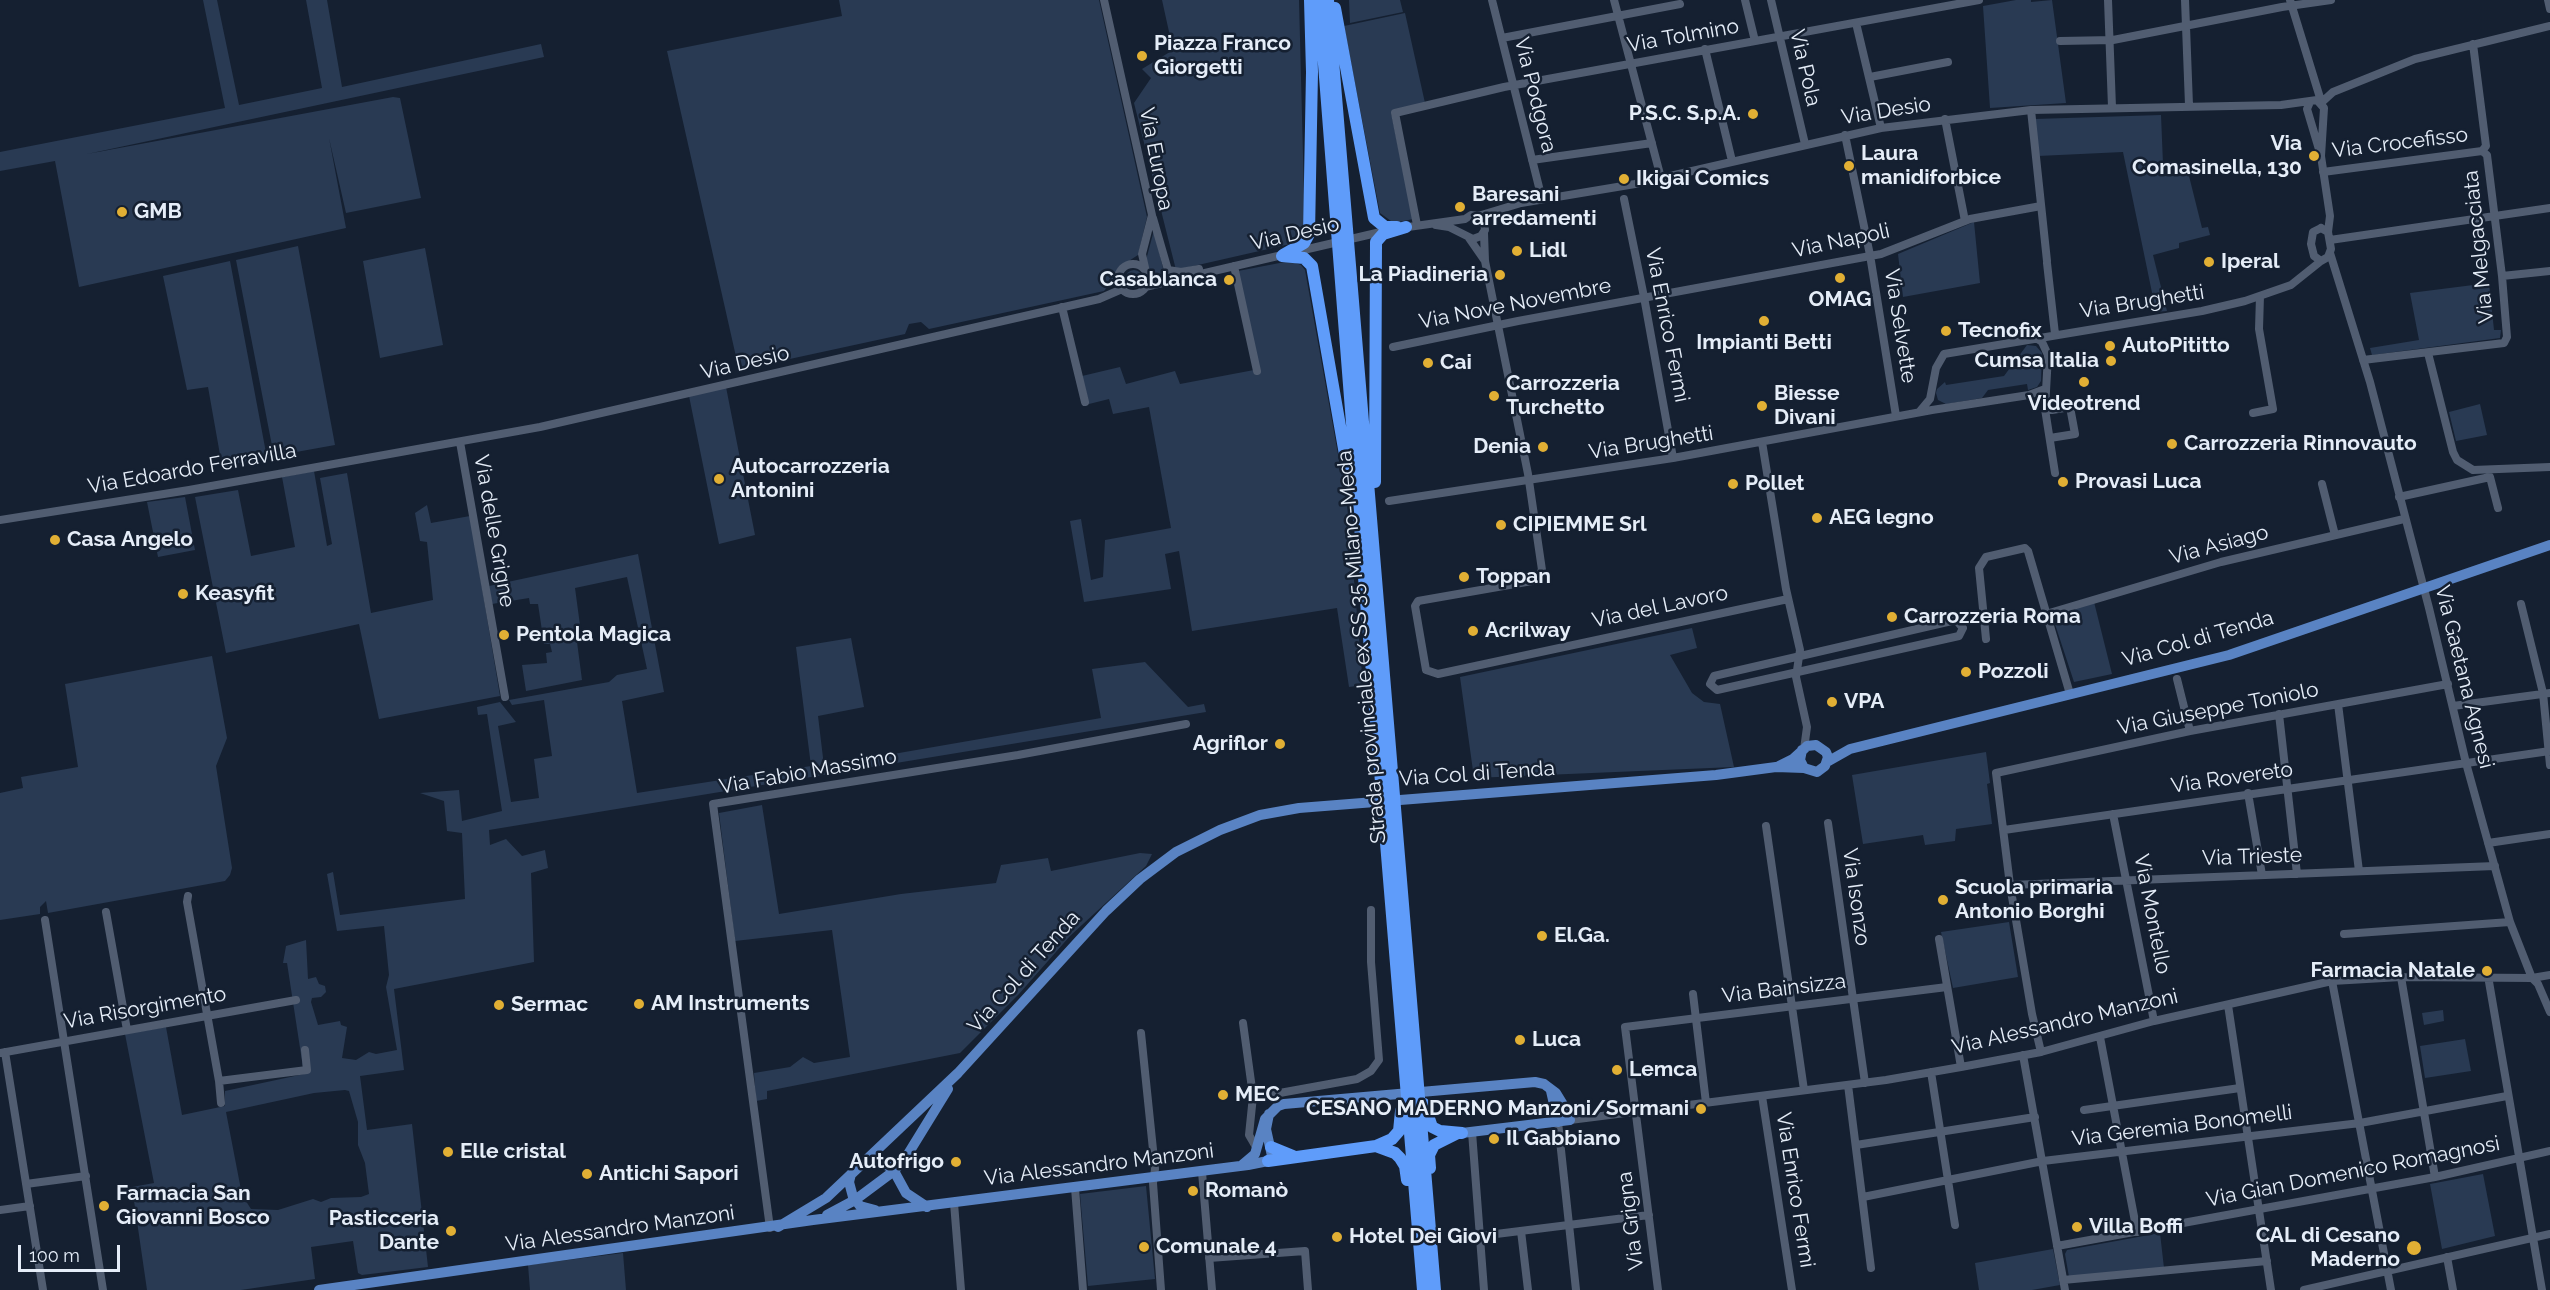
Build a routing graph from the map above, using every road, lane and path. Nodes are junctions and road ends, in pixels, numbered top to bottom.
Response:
1 (1104, 0) edge
2 (1310, 0) edge
3 (1319, 0) edge
4 (1328, 0) edge
5 (1333, 0) edge
6 (1492, 0) edge
7 (1614, 0) edge
8 (1745, 0) edge
9 (1771, 0) edge
10 (1979, 0) edge
11 (2108, 0) edge
12 (2185, 0) edge
13 (2331, 0) edge
14 (2548, 0) edge
15 (2290, 3) edge
16 (1680, 4) dead end
17 (1941, 4) edge
18 (2550, 9) edge
19 (1618, 15) junction
20 (1856, 23) junction
21 (2550, 26) edge
22 (2186, 28) junction
23 (1779, 37) junction
24 (1502, 38) junction
25 (2109, 39) junction
26 (2060, 40) dead end
27 (1755, 41) junction
28 (2473, 44) junction
29 (1706, 50) junction
30 (1948, 62) dead end
31 (1631, 63) junction
32 (1870, 77) junction
33 (1513, 85) junction
34 (2315, 103) junction
35 (2189, 105) junction
36 (2112, 107) junction
37 (2031, 111) junction
38 (1945, 119) junction
39 (1881, 128) junction
40 (1845, 135) junction
41 (1652, 143) junction
42 (1805, 144) junction
43 (2482, 151) junction
44 (2321, 156) junction
45 (1532, 160) junction
46 (1732, 161) junction
47 (2323, 171) junction
48 (1661, 178) junction
49 (1624, 199) dead end
50 (1542, 200) junction
51 (2042, 206) junction
52 (1504, 208) junction
53 (2550, 208) edge
54 (1152, 215) junction
55 (1478, 216) junction
56 (2494, 216) junction
57 (1465, 219) junction
58 (1965, 221) junction
59 (1433, 224) junction
60 (1410, 226) junction
61 (1484, 229) junction
62 (2326, 233) junction
63 (1466, 236) junction
64 (2313, 253) junction
65 (1142, 254) junction
66 (1870, 255) junction
67 (1282, 256) junction
68 (2325, 258) junction
69 (1485, 261) junction
70 (1134, 264) junction
71 (1233, 267) junction
72 (2550, 271) edge
73 (1147, 275) junction
74 (2502, 276) junction
75 (2300, 279) junction
76 (1167, 282) junction
77 (1120, 285) junction
78 (1145, 287) junction
79 (2260, 296) junction
80 (1644, 297) junction
81 (1062, 307) junction
82 (1500, 325) junction
83 (2055, 334) junction
84 (2036, 338) junction
85 (1394, 347) dead end
86 (2428, 353) junction
87 (2048, 355) junction
88 (2363, 360) junction
89 (1257, 371) dead end
90 (2045, 389) junction
91 (2029, 395) junction
92 (1930, 399) junction
93 (1085, 402) dead end
94 (2045, 404) junction
95 (1942, 408) junction
96 (1917, 413) junction
97 (2253, 413) dead end
98 (1896, 416) junction
99 (2050, 438) junction
100 (460, 442) junction
101 (1761, 442) junction
102 (389, 454) joint
103 (1673, 458) junction
104 (2550, 467) edge
105 (2055, 473) dead end
106 (1529, 479) junction
107 (2322, 484) dead end
108 (2399, 496) junction
109 (1389, 501) dead end
110 (2498, 508) dead end
111 (2404, 519) junction
112 (0, 520) edge
113 (1371, 528) junction
114 (2335, 535) junction
115 (2550, 545) edge
116 (1362, 551) junction
117 (2423, 588) junction
118 (1788, 599) junction
119 (2520, 604) dead end
120 (2046, 614) junction
121 (1986, 639) dead end
122 (1801, 656) junction
123 (1796, 673) junction
124 (2176, 679) dead end
125 (2448, 684) junction
126 (2547, 693) edge
127 (2070, 694) junction
128 (505, 697) dead end
129 (2338, 704) junction
130 (2453, 706) junction
131 (2279, 714) junction
132 (1186, 724) dead end
133 (1807, 728) junction
134 (2190, 731) junction
135 (1822, 747) junction
136 (1850, 749) junction
137 (1803, 750) junction
138 (2549, 752) edge
139 (1827, 762) junction
140 (2466, 763) junction
141 (2550, 765) edge
142 (1776, 768) junction
143 (1804, 768) junction
144 (2346, 780) junction
145 (2287, 788) junction
146 (2248, 794) junction
147 (2113, 814) junction
148 (1828, 824) dead end
149 (1766, 826) dead end
150 (2004, 830) junction
151 (2550, 834) edge
152 (2488, 843) junction
153 (2495, 866) junction
154 (2359, 872) junction
155 (2297, 874) junction
156 (2262, 875) junction
157 (2127, 880) junction
158 (2010, 885) junction
159 (188, 896) dead end
160 (1371, 910) dead end
161 (106, 912) dead end
162 (45, 920) dead end
163 (2510, 922) junction
164 (2344, 934) dead end
165 (1939, 939) dead end
166 (2550, 975) edge
167 (2401, 976) junction
168 (2488, 976) junction
169 (2532, 978) junction
170 (2332, 981) junction
171 (1947, 987) junction
172 (1693, 994) dead end
173 (1852, 998) junction
174 (296, 1000) dead end
175 (1792, 1005) junction
176 (2228, 1005) junction
177 (2550, 1011) edge
178 (207, 1016) junction
179 (1695, 1018) junction
180 (2154, 1021) junction
181 (1243, 1023) dead end
182 (1625, 1026) joint
183 (127, 1030) junction
184 (1141, 1033) dead end
185 (2100, 1037) junction
186 (64, 1041) junction
187 (305, 1050) dead end
188 (2041, 1052) junction
189 (3, 1053) edge
190 (2023, 1055) junction
191 (1415, 1060) junction
192 (1960, 1067) junction
193 (1404, 1072) junction
194 (1931, 1072) junction
195 (958, 1073) junction
196 (219, 1081) junction
197 (1865, 1083) junction
198 (1848, 1085) junction
199 (1550, 1088) junction
200 (2240, 1088) junction
201 (1804, 1090) junction
202 (1253, 1096) junction
203 (1762, 1096) junction
204 (2507, 1096) junction
205 (221, 1103) dead end
206 (1706, 1103) junction
207 (2113, 1106) junction
208 (2084, 1110) dead end
209 (1637, 1112) junction
210 (2424, 1112) junction
211 (1269, 1114) junction
212 (2035, 1117) junction
213 (1570, 1120) junction
214 (1558, 1122) junction
215 (2360, 1123) junction
216 (1940, 1131) junction
217 (1464, 1133) junction
218 (2247, 1137) junction
219 (1856, 1145) junction
220 (1376, 1146) junction
221 (1271, 1147) junction
222 (1255, 1151) junction
223 (2550, 1151) edge
224 (2121, 1153) junction
225 (1300, 1158) junction
226 (2518, 1158) junction
227 (1266, 1161) junction
228 (2043, 1161) junction
229 (864, 1163) junction
230 (1239, 1167) junction
231 (894, 1171) junction
232 (1202, 1172) junction
233 (851, 1174) junction
234 (86, 1176) junction
235 (1153, 1178) junction
236 (2435, 1178) junction
237 (1947, 1179) junction
238 (26, 1184) junction
239 (1075, 1188) junction
240 (2371, 1189) junction
241 (1863, 1197) junction
242 (1426, 1198) junction
243 (855, 1200) junction
244 (954, 1203) junction
245 (30, 1206) junction
246 (927, 1207) junction
247 (2258, 1209) junction
248 (0, 1210) edge
249 (883, 1211) junction
250 (1649, 1215) junction
251 (1417, 1219) junction
252 (813, 1220) junction
253 (1568, 1224) junction
254 (1955, 1225) dead end
255 (774, 1228) junction
256 (1521, 1231) junction
257 (2137, 1232) junction
258 (2550, 1234) edge
259 (1480, 1236) junction
260 (2533, 1238) junction
261 (2057, 1246) junction
262 (2447, 1257) junction
263 (1209, 1258) junction
264 (2267, 1261) junction
265 (1871, 1268) dead end
266 (2388, 1271) junction
267 (2063, 1280) junction
268 (2332, 1287) edge
269 (44, 1290) edge
270 (103, 1290) edge
271 (319, 1290) edge
272 (961, 1290) edge
273 (1083, 1290) edge
274 (1161, 1290) edge
275 (1212, 1290) edge
276 (1308, 1290) edge
277 (1424, 1290) edge
278 (1435, 1290) edge
279 (1484, 1290) edge
280 (1528, 1290) edge
281 (1576, 1290) edge
282 (1658, 1290) edge
283 (1792, 1290) edge
284 (2065, 1290) edge
285 (2271, 1290) edge
286 (2304, 1290) edge
287 (2391, 1290) edge
288 (2453, 1290) edge
289 (2542, 1290) edge

1 - 54 street, Via Europa
2 - 67 highway
3 - 116 highway, Strada provinciale ex SS 35 Milano-Meda
4 - 113 highway, Strada provinciale ex SS 35 Milano-Meda
5 - 60 highway
6 - 24 street, Via Podgora
7 - 19 street
8 - 27 street
9 - 23 street, Via Pola
10 - 17 street, Via Tolmino
11 - 25 street
12 - 22 street
13 - 15 street
14 - 18 street
15 - 22 street
15 - 34 street
16 - 19 street
17 - 20 street, Via Tolmino
19 - 24 street
19 - 31 street
20 - 23 street, Via Tolmino
20 - 32 street
21 - 28 street
22 - 25 street
22 - 35 street
23 - 27 street, Via Tolmino
23 - 42 street, Via Pola
24 - 33 street, Via Podgora
25 - 26 street
25 - 36 street
27 - 29 street, Via Tolmino
28 - 34 street
28 - 43 street, Via Melgacciata
29 - 31 street, Via Tolmino
29 - 46 street
30 - 32 street
31 - 33 street, Via Tolmino
31 - 41 street
32 - 39 street
33 - 45 street, Via Podgora
33 - 60 street, Via Tolmino
34 - 35 street, Via Desio
34 - 44 street
34 - 44 street
35 - 36 street, Via Desio
36 - 37 street, Via Desio
37 - 38 street, Via Desio
37 - 51 street
38 - 39 street, Via Desio
38 - 58 street
39 - 40 street, Via Desio
40 - 42 street, Via Desio
40 - 66 street, Via Selvette
41 - 45 street
41 - 48 street
42 - 46 street, Via Desio
43 - 47 street, Via Crocefisso
43 - 56 street, Via Melgacciata
44 - 47 street
45 - 50 street, Via Podgora
46 - 48 street, Via Desio
47 - 62 street
48 - 50 street, Via Desio
49 - 80 street, Via Enrico Fermi
50 - 52 street, Via Desio
51 - 58 street, Via Napoli
51 - 83 street
52 - 55 street, Via Desio
52 - 61 street
53 - 56 street
54 - 65 street, Via Europa
54 - 71 street
55 - 57 street
55 - 61 street
56 - 62 street
56 - 74 street, Via Melgacciata
57 - 59 street, Via Desio
57 - 63 street
58 - 66 street, Via Napoli
59 - 60 street, Via Desio
59 - 63 street, Via Desio
60 - 67 street, Via Desio
60 - 113 highway
61 - 63 street
61 - 69 street
62 - 64 street
62 - 68 street
63 - 69 street
64 - 68 street
64 - 75 street
65 - 70 street, Via Europa
65 - 73 street, Via Europa
66 - 80 street, Via Napoli
66 - 98 street, Via Selvette
67 - 71 street, Via Desio
67 - 116 highway
68 - 75 street, Via Brughetti
68 - 88 street, Via Gaetana Agnesi
69 - 82 street
70 - 73 street
70 - 77 street
71 - 76 street, Via Desio
71 - 89 street
72 - 74 street
73 - 76 street, Via Desio
73 - 78 street
74 - 86 street, Via Melgacciata
75 - 79 street, Via Brughetti
76 - 78 street, Via Desio
77 - 78 street
77 - 81 street, Via Desio
79 - 83 street, Via Brughetti
79 - 97 street
80 - 82 street, Via Nove Novembre
80 - 103 street, Via Enrico Fermi
81 - 93 street
81 - 100 street, Via Desio
82 - 85 street, Via Nove Novembre
82 - 106 street
83 - 84 street, Via Brughetti
83 - 87 street, Via Brughetti
84 - 87 street
84 - 92 street, Via Brughetti
86 - 88 street, Via Melgacciata
86 - 104 street
87 - 90 street, Via Brughetti
88 - 108 street, Via Gaetana Agnesi
90 - 91 street, Via Brughetti
90 - 94 street, Via Brughetti
91 - 94 street, Via Brughetti
91 - 95 street, Via Brughetti
92 - 95 street
92 - 96 street
94 - 99 street
94 - 99 street
95 - 96 street, Via Brughetti
96 - 98 street, Via Brughetti
98 - 101 street, Via Brughetti
99 - 105 street
100 - 102 street, Via Desio
100 - 128 street, Via delle Grigne
101 - 103 street, Via Brughetti
101 - 118 street
102 - 112 street, Via Edoardo Ferravilla
103 - 106 street, Via Brughetti
106 - 109 street, Via Brughetti
106 - 118 street, Via del Lavoro
107 - 114 street
108 - 110 street
108 - 111 street, Via Gaetana Agnesi
111 - 114 street, Via Asiago
111 - 117 street, Via Gaetana Agnesi
113 - 191 highway, Strada provinciale ex SS 35 Milano-Meda
114 - 120 street, Via Asiago
115 - 117 main road, Via Col di Tenda
116 - 193 highway, Strada provinciale ex SS 35 Milano-Meda
117 - 125 street, Via Gaetana Agnesi
117 - 127 main road, Via Col di Tenda
118 - 122 street
119 - 126 street
120 - 121 street
120 - 127 street
122 - 123 street
122 - 123 street
122 - 123 street
123 - 133 street
124 - 134 street
125 - 129 street, Via Giuseppe Toniolo
125 - 130 street, Via Gaetana Agnesi
126 - 130 street
126 - 138 street
127 - 136 main road, Via Col di Tenda
129 - 131 street, Via Giuseppe Toniolo
129 - 144 street
130 - 140 street, Via Gaetana Agnesi
131 - 134 street, Via Giuseppe Toniolo
131 - 145 street
132 - 255 street, Via Fabio Massimo
133 - 135 street
133 - 137 street
134 - 150 street, Via Giuseppe Toniolo
135 - 136 main road, Via Col di Tenda
135 - 137 main road, Via Col di Tenda
135 - 139 main road
136 - 139 main road, Via Col di Tenda
137 - 142 main road, Via Col di Tenda
137 - 143 main road
138 - 140 street, Via Rovereto
138 - 141 street
139 - 143 main road, Via Col di Tenda
140 - 144 street, Via Rovereto
140 - 152 street, Via Gaetana Agnesi
142 - 143 main road, Via Col di Tenda
142 - 195 main road, Via Col di Tenda
144 - 145 street, Via Rovereto
144 - 154 street
145 - 146 street, Via Rovereto
145 - 155 street
146 - 147 street, Via Rovereto
146 - 156 street
147 - 150 street, Via Rovereto
147 - 157 street, Via Montello
148 - 173 street, Via Isonzo
149 - 175 street
150 - 158 street
151 - 152 street
152 - 153 street, Via Gaetana Agnesi
153 - 154 street, Via Trieste
153 - 163 street, Via Gaetana Agnesi
154 - 155 street, Via Trieste
155 - 156 street, Via Trieste
156 - 157 street, Via Trieste
157 - 158 street, Via Trieste
157 - 180 street, Via Montello
158 - 188 street
159 - 178 street
160 - 202 street
161 - 183 street
162 - 186 street
163 - 164 street
163 - 169 street, Via Gaetana Agnesi
165 - 171 street
166 - 169 street, Via Alessandro Manzoni
167 - 168 street, Via Alessandro Manzoni
167 - 170 street, Via Alessandro Manzoni
167 - 210 street
168 - 169 street, Via Alessandro Manzoni
168 - 204 street
169 - 177 street, Via Gaetana Agnesi
170 - 176 street, Via Alessandro Manzoni
170 - 215 street
171 - 173 street, Via Bainsizza
171 - 192 street
172 - 179 street
173 - 175 street, Via Bainsizza
173 - 197 street, Via Isonzo
174 - 178 street, Via Risorgimento
175 - 179 street, Via Bainsizza
175 - 201 street
176 - 180 street, Via Alessandro Manzoni
176 - 200 street
178 - 183 street, Via Risorgimento
178 - 196 street
179 - 182 street, Via Bainsizza
179 - 206 street
180 - 185 street, Via Alessandro Manzoni
181 - 202 street
182 - 209 street, Via Grigna
183 - 186 street, Via Risorgimento
184 - 235 street
185 - 188 street, Via Alessandro Manzoni
185 - 207 street
186 - 189 street, Via Risorgimento
186 - 234 street
187 - 196 street
188 - 190 street, Via Alessandro Manzoni
189 - 238 street
190 - 192 street, Via Alessandro Manzoni
190 - 212 street
191 - 217 highway
191 - 242 highway, Strada provinciale ex SS 35 Milano-Meda
192 - 194 street, Via Alessandro Manzoni
193 - 220 highway
193 - 251 highway, Strada provinciale ex SS 35 Milano-Meda
194 - 197 street, Via Alessandro Manzoni
194 - 216 street
195 - 229 main road, Via Col di Tenda
195 - 231 main road, Via Col di Tenda
196 - 205 street
197 - 198 street, Via Alessandro Manzoni
198 - 201 street, Via Alessandro Manzoni
198 - 219 street
199 - 211 main road
199 - 213 main road
199 - 214 main road
200 - 207 street
200 - 218 street
201 - 203 street, Via Alessandro Manzoni
202 - 222 street
203 - 206 street, Via Alessandro Manzoni
203 - 283 street, Via Enrico Fermi
204 - 210 street, Via Geremia Bonomelli
204 - 226 street
206 - 209 street, Via Alessandro Manzoni
207 - 208 street
207 - 224 street
209 - 213 street, Via Alessandro Manzoni
209 - 250 street, Via Grigna
210 - 215 street, Via Geremia Bonomelli
210 - 236 street
211 - 221 main road
211 - 222 main road
212 - 216 street
212 - 228 street
213 - 214 main road, Via Alessandro Manzoni
214 - 217 main road, Via Alessandro Manzoni
214 - 253 street
215 - 218 street, Via Geremia Bonomelli
215 - 240 street
216 - 219 street
216 - 237 street
217 - 242 highway
217 - 259 street
218 - 224 street, Via Geremia Bonomelli
218 - 247 street
219 - 241 street
220 - 225 highway
220 - 251 highway
221 - 222 main road
221 - 225 highway
221 - 227 main road
222 - 227 main road
222 - 230 main road, Via Alessandro Manzoni
223 - 226 street, Via Gian Domenico Romagnosi
224 - 228 street, Via Geremia Bonomelli
224 - 257 street
225 - 227 highway
226 - 236 street, Via Gian Domenico Romagnosi
226 - 260 street
227 - 230 main road, Via Alessandro Manzoni
228 - 237 street, Via Geremia Bonomelli
228 - 261 street
229 - 231 main road
229 - 233 main road, Via Col di Tenda
230 - 232 main road, Via Alessandro Manzoni
231 - 243 main road, Via Col di Tenda
231 - 246 main road
232 - 235 main road, Via Alessandro Manzoni
232 - 263 street
233 - 243 main road
233 - 255 main road, Via Col di Tenda
234 - 238 street
234 - 270 street
235 - 239 main road, Via Alessandro Manzoni
235 - 274 street
236 - 240 street, Via Gian Domenico Romagnosi
237 - 241 street, Via Geremia Bonomelli
237 - 254 street
238 - 245 street
239 - 244 main road, Via Alessandro Manzoni
239 - 273 street
240 - 247 street, Via Gian Domenico Romagnosi
240 - 266 street
241 - 265 street
242 - 278 highway, Strada provinciale ex SS 35 Milano-Meda
243 - 249 main road
243 - 252 main road, Via Col di Tenda
244 - 246 main road, Via Alessandro Manzoni
244 - 272 street
245 - 248 street
245 - 269 street
246 - 249 main road, Via Alessandro Manzoni
247 - 257 street, Via Gian Domenico Romagnosi
247 - 264 street
249 - 252 main road, Via Alessandro Manzoni
250 - 253 street
250 - 282 street, Via Grigna
251 - 277 highway, Strada provinciale ex SS 35 Milano-Meda
252 - 255 main road, Via Alessandro Manzoni
253 - 256 street
253 - 281 street
255 - 271 main road, Via Alessandro Manzoni
256 - 259 street
256 - 280 street
257 - 261 street, Via Gian Domenico Romagnosi
258 - 260 street
259 - 279 street
260 - 262 street
260 - 289 street
261 - 267 street
262 - 266 street
262 - 288 street
263 - 275 street
263 - 276 street
264 - 267 street
264 - 285 street
266 - 268 street
266 - 287 street
267 - 284 street
268 - 286 street

